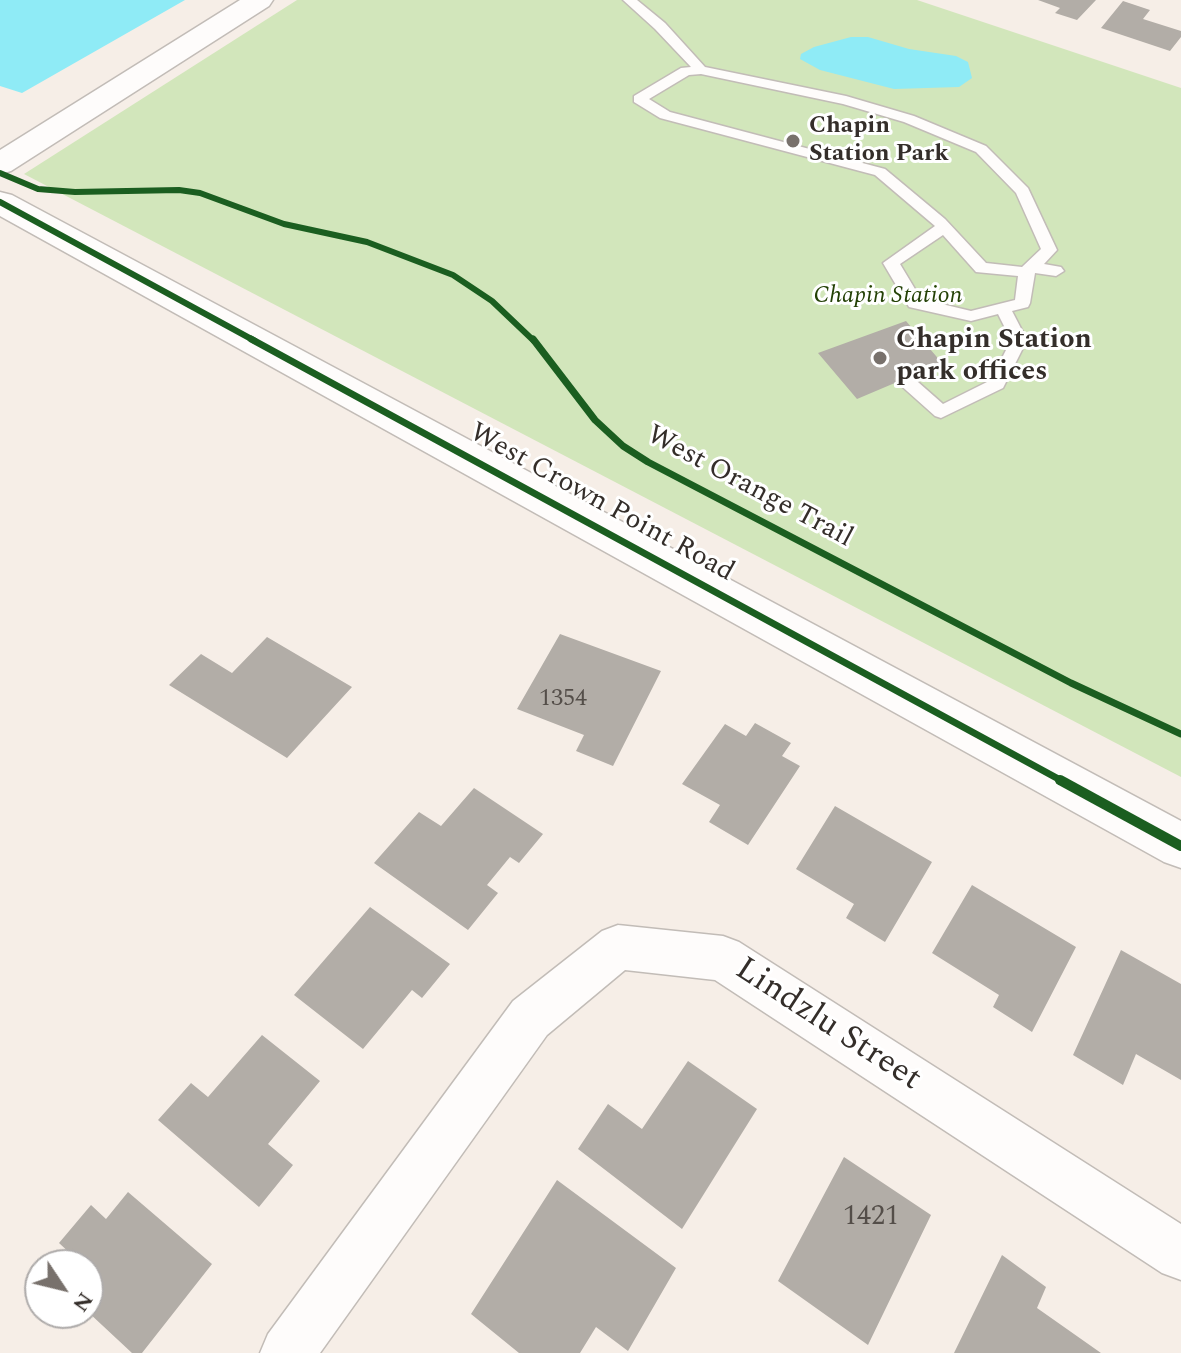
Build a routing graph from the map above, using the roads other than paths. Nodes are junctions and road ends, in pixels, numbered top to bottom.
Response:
1 (259, 0) edge
2 (629, 0) edge
3 (701, 70) junction
4 (0, 164) edge
5 (0, 202) edge
6 (944, 227) junction
7 (1029, 269) junction
8 (1056, 271) dead end
9 (1003, 308) junction
10 (904, 379) dead end
11 (1181, 846) edge
12 (1181, 1254) edge
13 (287, 1353) edge

1 - 4 street
2 - 3 lane
3 - 6 lane
3 - 7 lane
5 - 11 street, West Crown Point Road
6 - 7 lane
6 - 9 lane
7 - 8 lane
7 - 9 lane
9 - 10 lane
12 - 13 street, Lindzlu Street

